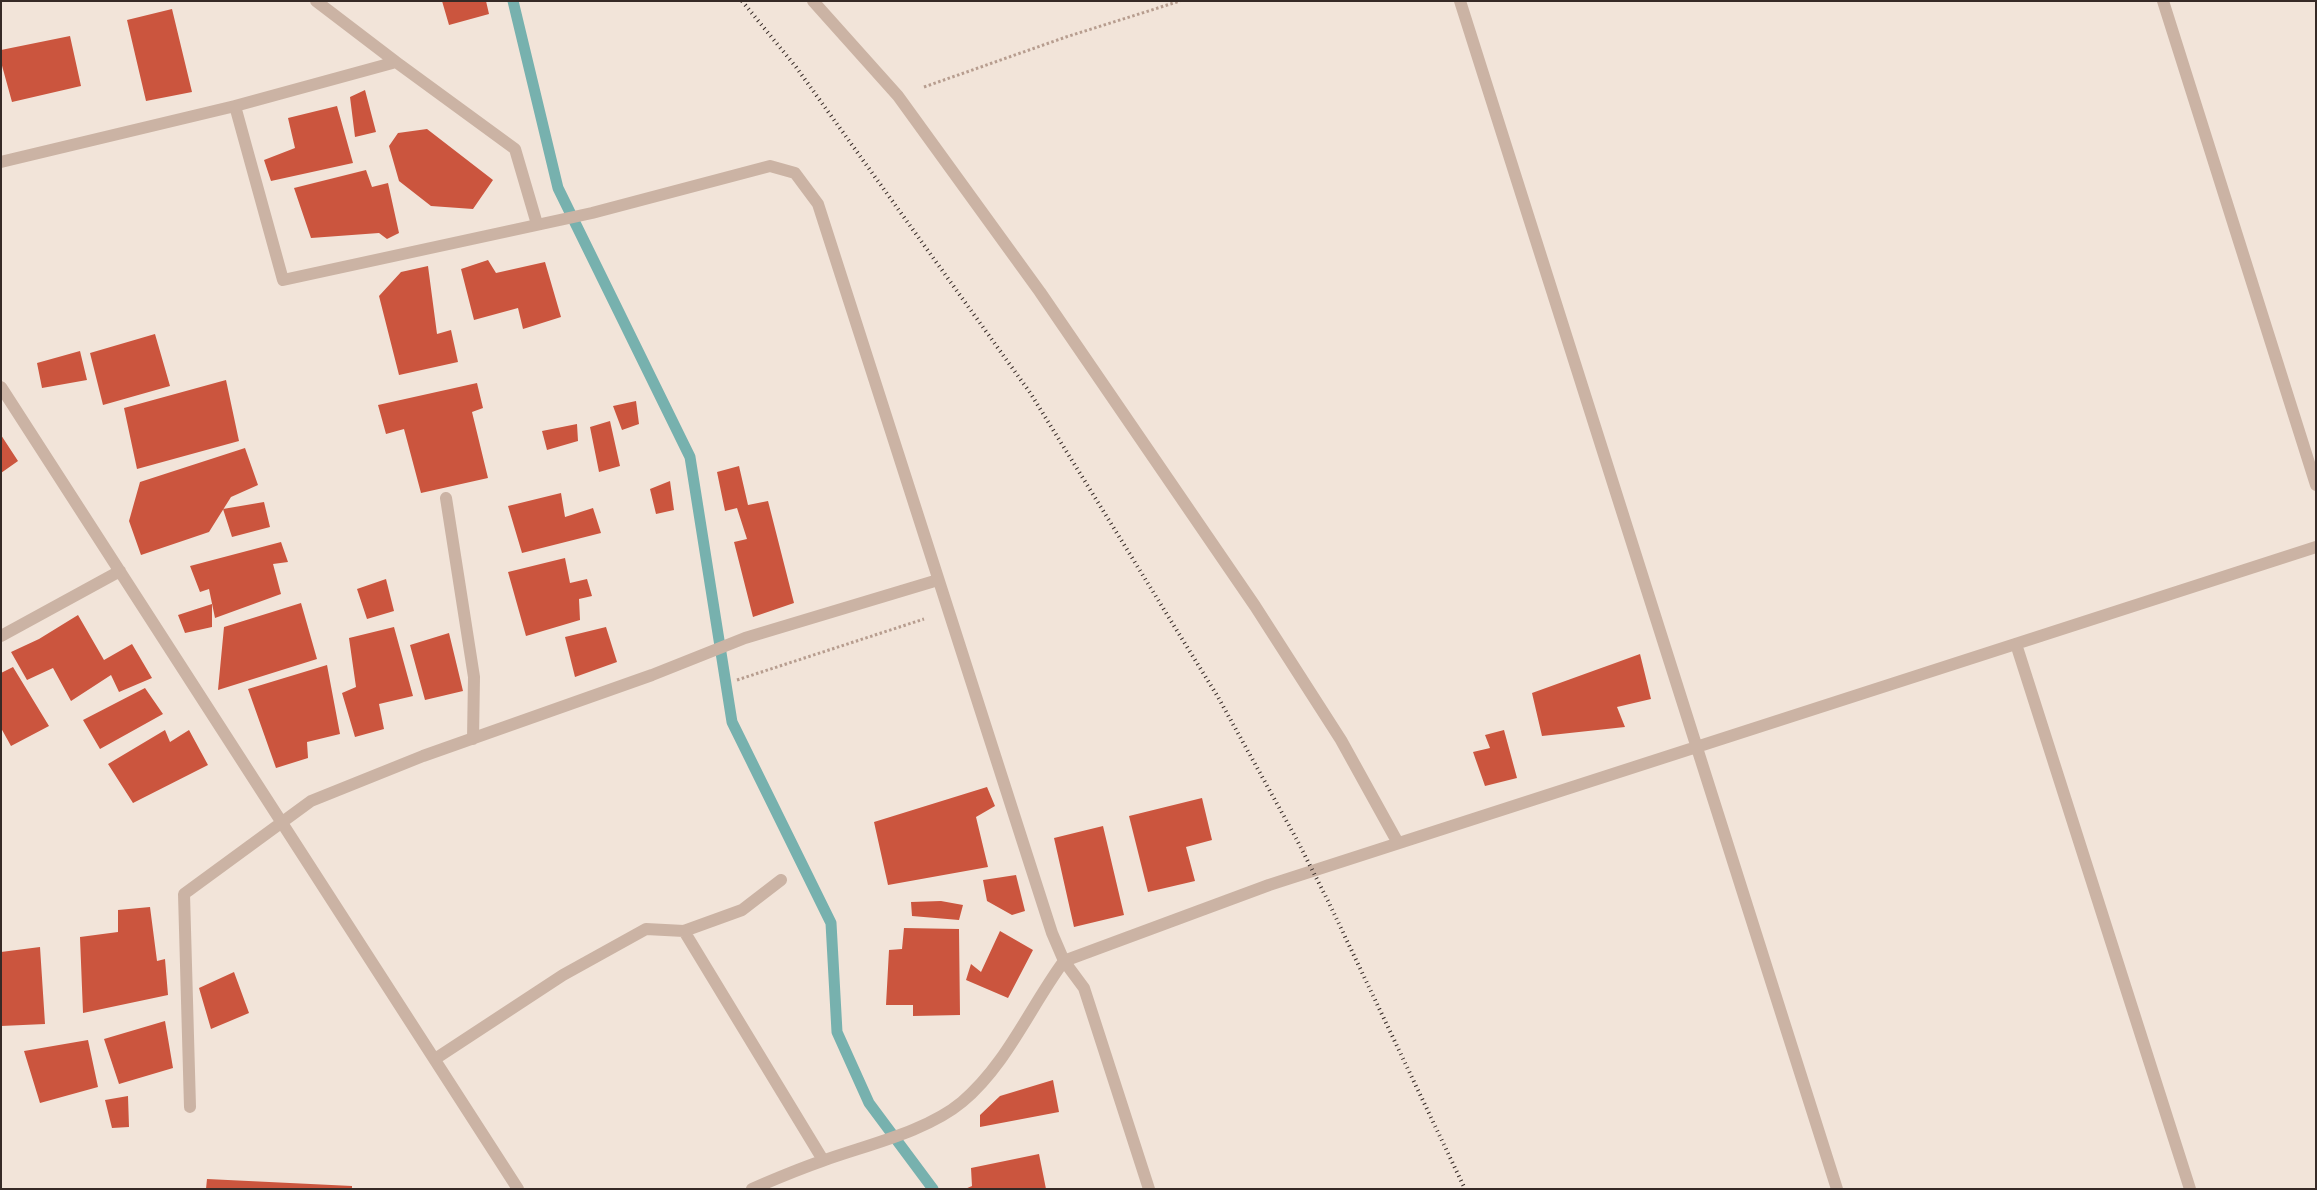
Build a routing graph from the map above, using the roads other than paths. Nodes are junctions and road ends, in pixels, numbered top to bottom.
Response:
1 (316, 1) edge
2 (813, 1) edge
3 (1460, 1) edge
4 (2163, 1) edge
5 (396, 62) junction
6 (236, 106) junction
7 (1, 162) edge
8 (537, 224) junction
9 (1, 388) edge
10 (2316, 485) edge
11 (446, 498) dead end
12 (2316, 547) edge
13 (120, 571) junction
14 (938, 580) junction
15 (1, 636) edge
16 (2016, 644) junction
17 (473, 739) junction
18 (1696, 748) junction
19 (281, 822) junction
20 (1398, 843) junction
21 (781, 880) dead end
22 (684, 931) junction
23 (1064, 961) junction
24 (436, 1059) junction
25 (190, 1107) dead end
26 (823, 1160) junction
27 (518, 1189) edge
28 (752, 1189) edge
29 (1149, 1189) edge
30 (1837, 1189) edge
31 (2190, 1189) edge

1 - 5 street
2 - 20 street
3 - 18 street
4 - 10 street
5 - 6 street
5 - 8 street
6 - 7 street
6 - 8 street
8 - 14 street
9 - 13 street
11 - 17 street
12 - 16 street
13 - 15 street
13 - 19 street
14 - 17 street
14 - 23 street
16 - 18 street
16 - 31 street
17 - 19 street
18 - 20 street
18 - 30 street
19 - 24 street
19 - 25 street
20 - 23 street
21 - 22 street
22 - 24 street
22 - 26 street
23 - 26 street
23 - 29 street
24 - 27 street
26 - 28 street

